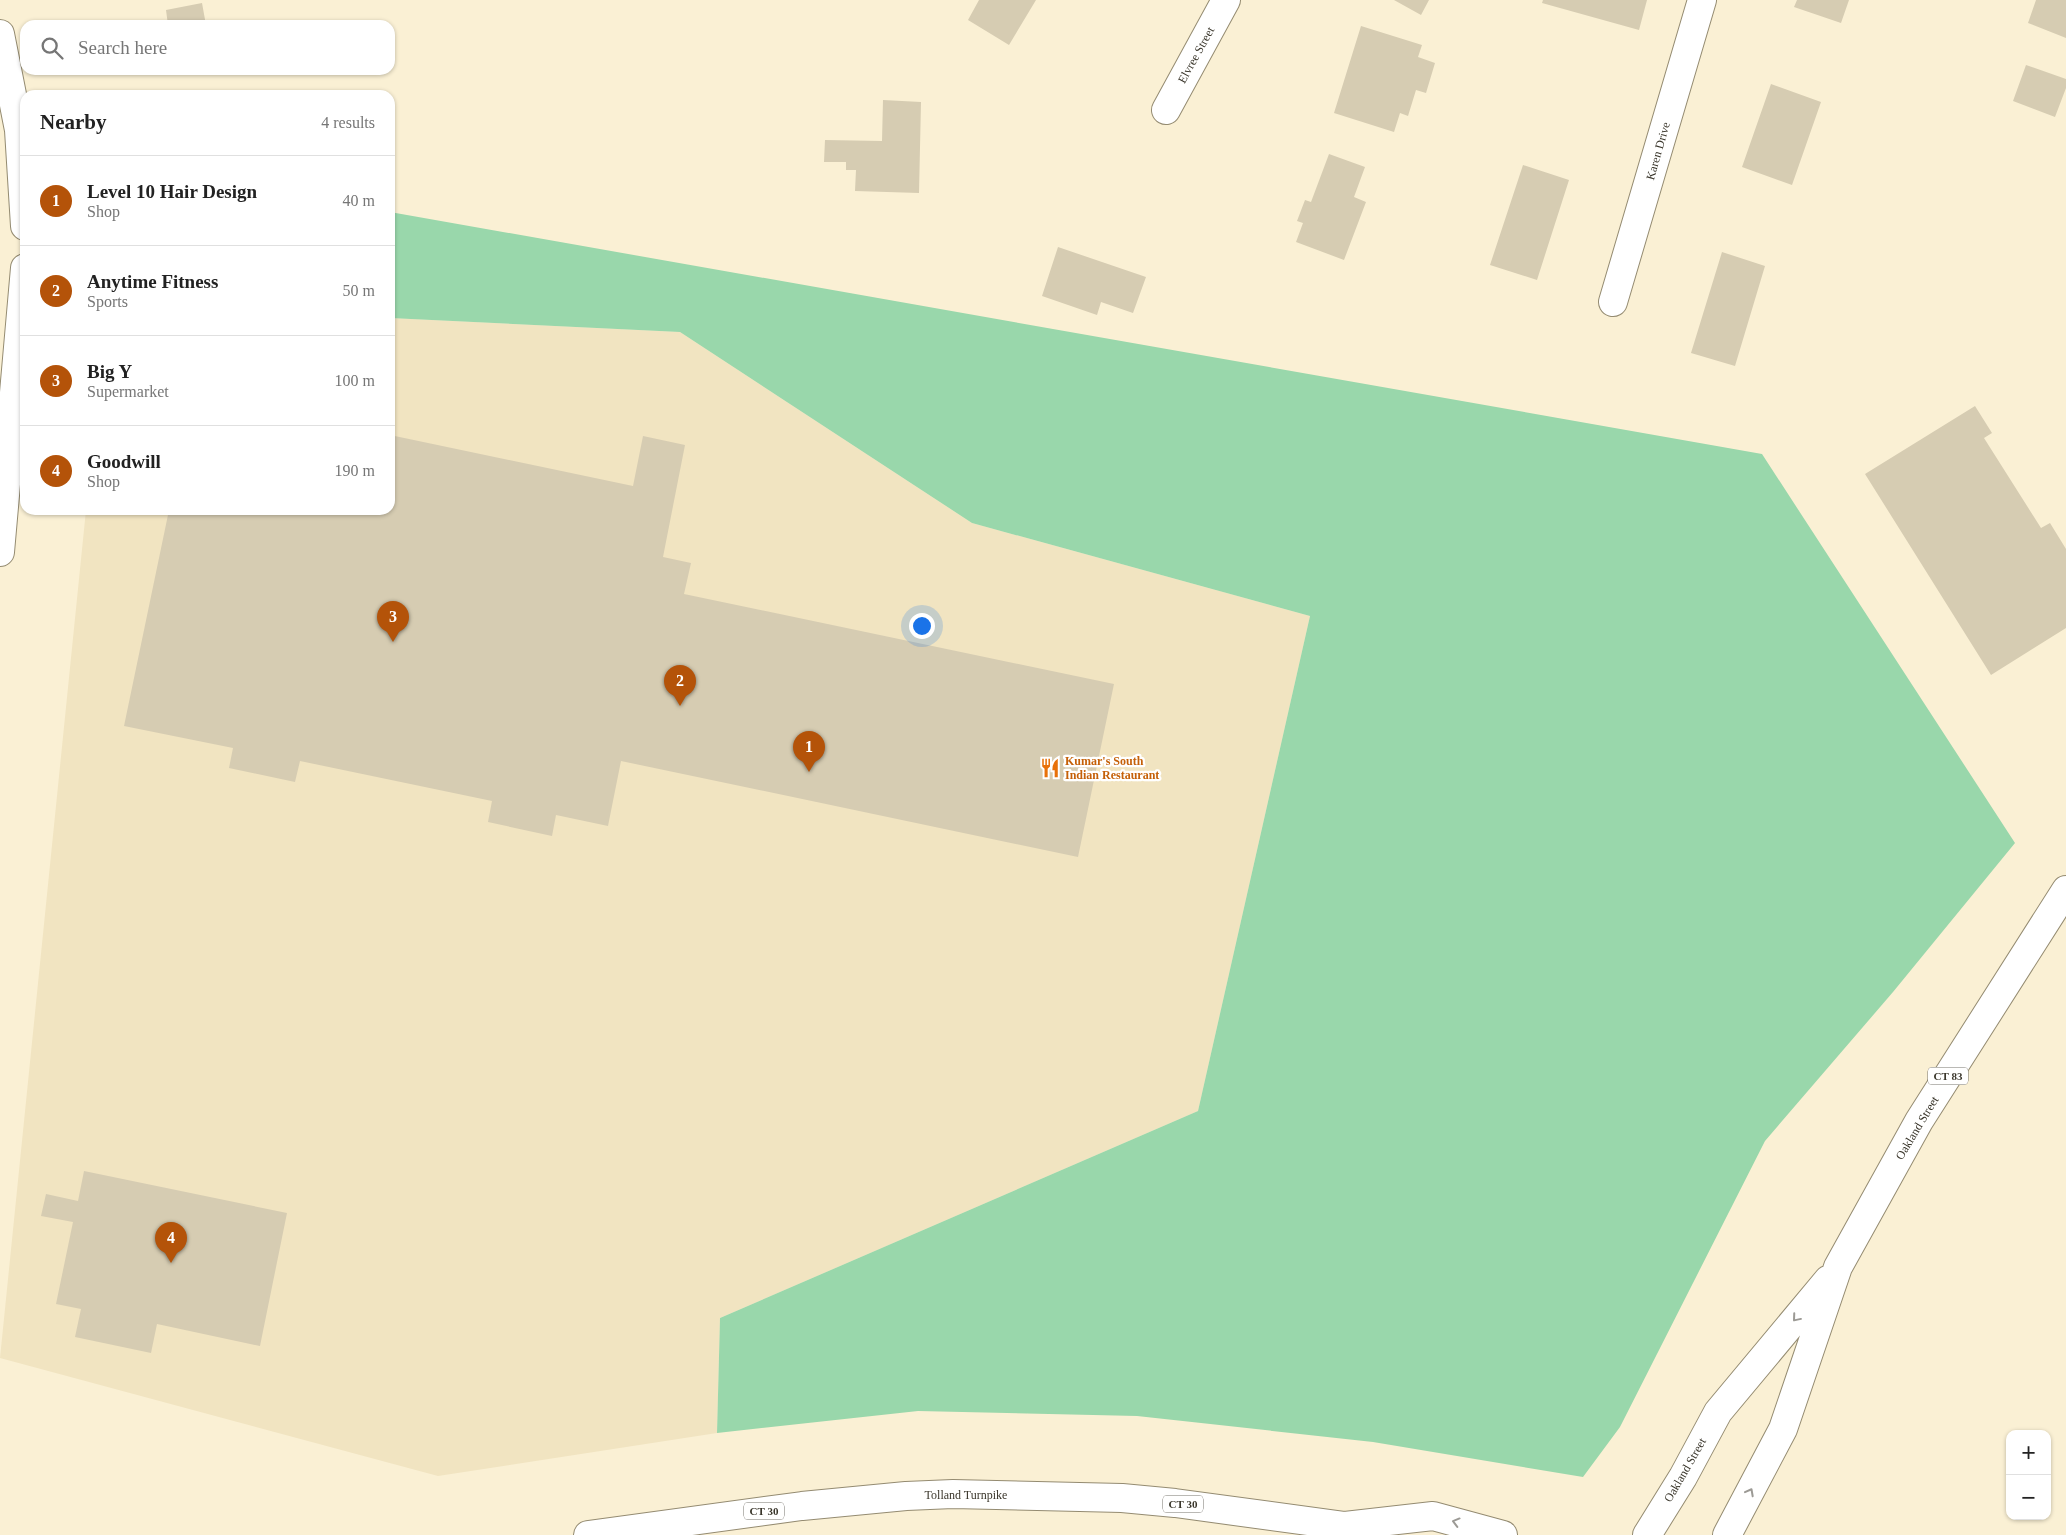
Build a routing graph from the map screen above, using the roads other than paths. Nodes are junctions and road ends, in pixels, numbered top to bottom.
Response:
1 (1226, 0) edge
2 (1702, 0) edge
3 (0, 34) edge
4 (1166, 110) dead end
5 (20, 146) edge
6 (1613, 302) dead end
7 (20, 325) edge
8 (0, 552) edge
9 (2066, 890) edge
10 (1838, 1267) junction
11 (1350, 1531) edge
12 (588, 1535) edge
13 (1503, 1535) edge
14 (1647, 1535) edge
15 (1727, 1535) edge

1 - 4 main road, Elvree Street
2 - 6 main road, Karen Drive
3 - 5 main road
7 - 8 main road
9 - 10 main road, Oakland Street / CT 83
10 -> 14 main road, Oakland Street / CT 83
15 -> 10 main road, Oakland Street / CT 83
11 - 12 main road, Tolland Turnpike / CT 30
13 -> 11 main road, Tolland Turnpike / CT 30

